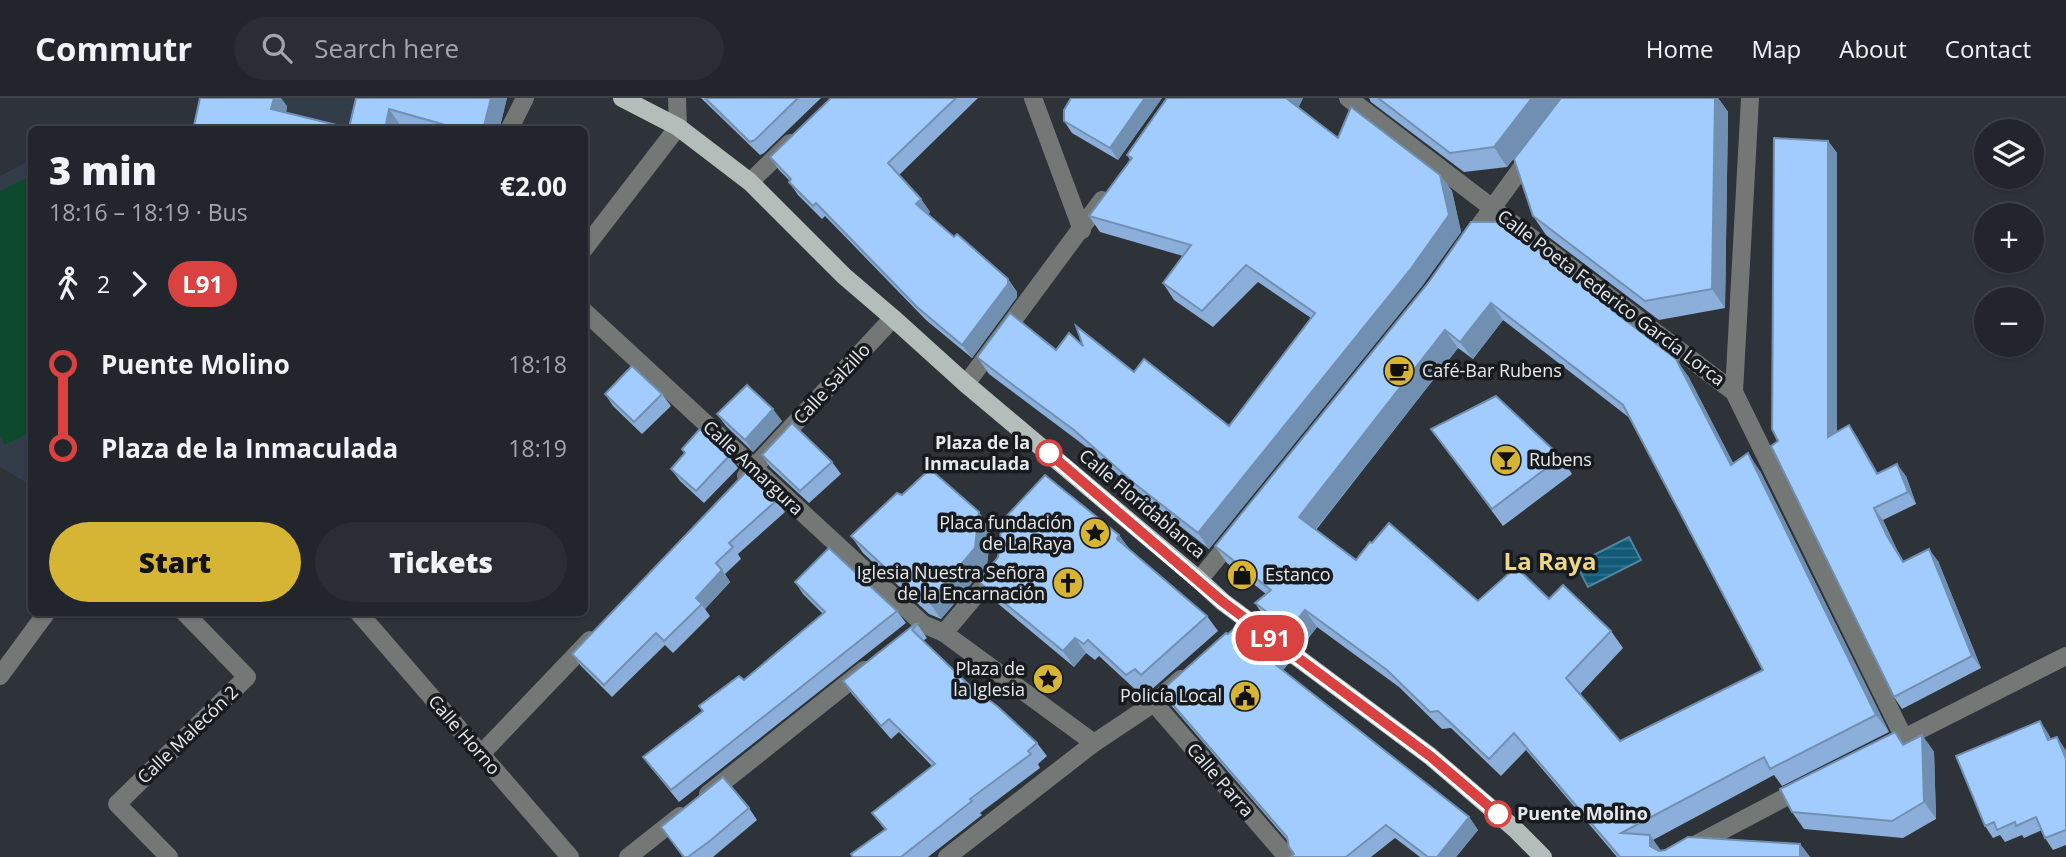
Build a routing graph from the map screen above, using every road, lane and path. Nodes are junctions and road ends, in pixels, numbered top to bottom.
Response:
1 (525, 98) edge
2 (622, 98) edge
3 (677, 98) edge
4 (1033, 98) edge
5 (1348, 98) edge
6 (1750, 98) edge
7 (511, 126) edge
8 (678, 127) junction
9 (798, 135) edge
10 (1545, 136) edge
11 (750, 182) junction
12 (1113, 186) edge
13 (1492, 207) junction
14 (1082, 230) junction
15 (588, 244) edge
16 (1461, 250) edge
17 (588, 315) edge
18 (893, 318) junction
19 (966, 384) junction
20 (1734, 392) junction
21 (753, 469) junction
22 (734, 488) edge
23 (1243, 527) edge
24 (999, 557) edge
25 (1199, 580) junction
26 (44, 616) edge
27 (188, 616) edge
28 (361, 616) edge
29 (603, 626) edge
30 (944, 633) junction
31 (2066, 656) edge
32 (879, 658) edge
33 (1195, 666) edge
34 (0, 676) edge
35 (1154, 703) junction
36 (1904, 738) junction
37 (1094, 743) junction
38 (1881, 750) edge
39 (481, 754) junction
40 (1822, 779) edge
41 (1284, 856) edge
42 (169, 857) edge
43 (570, 857) edge
44 (628, 857) edge
45 (947, 857) edge
46 (1543, 857) edge
47 (1672, 857) edge

1 - 7 street
2 - 8 main road, Calle Floridablanca
3 - 8 street
4 - 14 street
5 - 13 street, Calle Poeta Federico García Lorca
6 - 20 street
8 - 11 main road, Calle Floridablanca
8 - 15 street
9 - 11 street
10 - 13 street
11 - 18 main road, Calle Floridablanca
12 - 14 street
13 - 16 street
13 - 20 street, Calle Poeta Federico García Lorca
14 - 19 street
17 - 21 street, Calle Amargura
18 - 19 main road, Calle Floridablanca
18 - 21 street, Calle Salzillo
19 - 25 main road, Calle Floridablanca
20 - 36 street, Calle Poeta Federico García Lorca
21 - 22 street, Calle Salzillo
21 - 30 street, Calle Amargura
23 - 25 street
24 - 30 street
25 - 46 main road, Calle Floridablanca
26 - 34 street
27 - 42 street, Calle Malecón 2
28 - 39 street, Calle Horno
29 - 39 street
30 - 37 street
31 - 36 street
32 - 44 street
33 - 35 street
35 - 37 street
35 - 41 street, Calle Parra
36 - 38 street
37 - 45 street
39 - 43 street, Calle Horno
40 - 47 street

